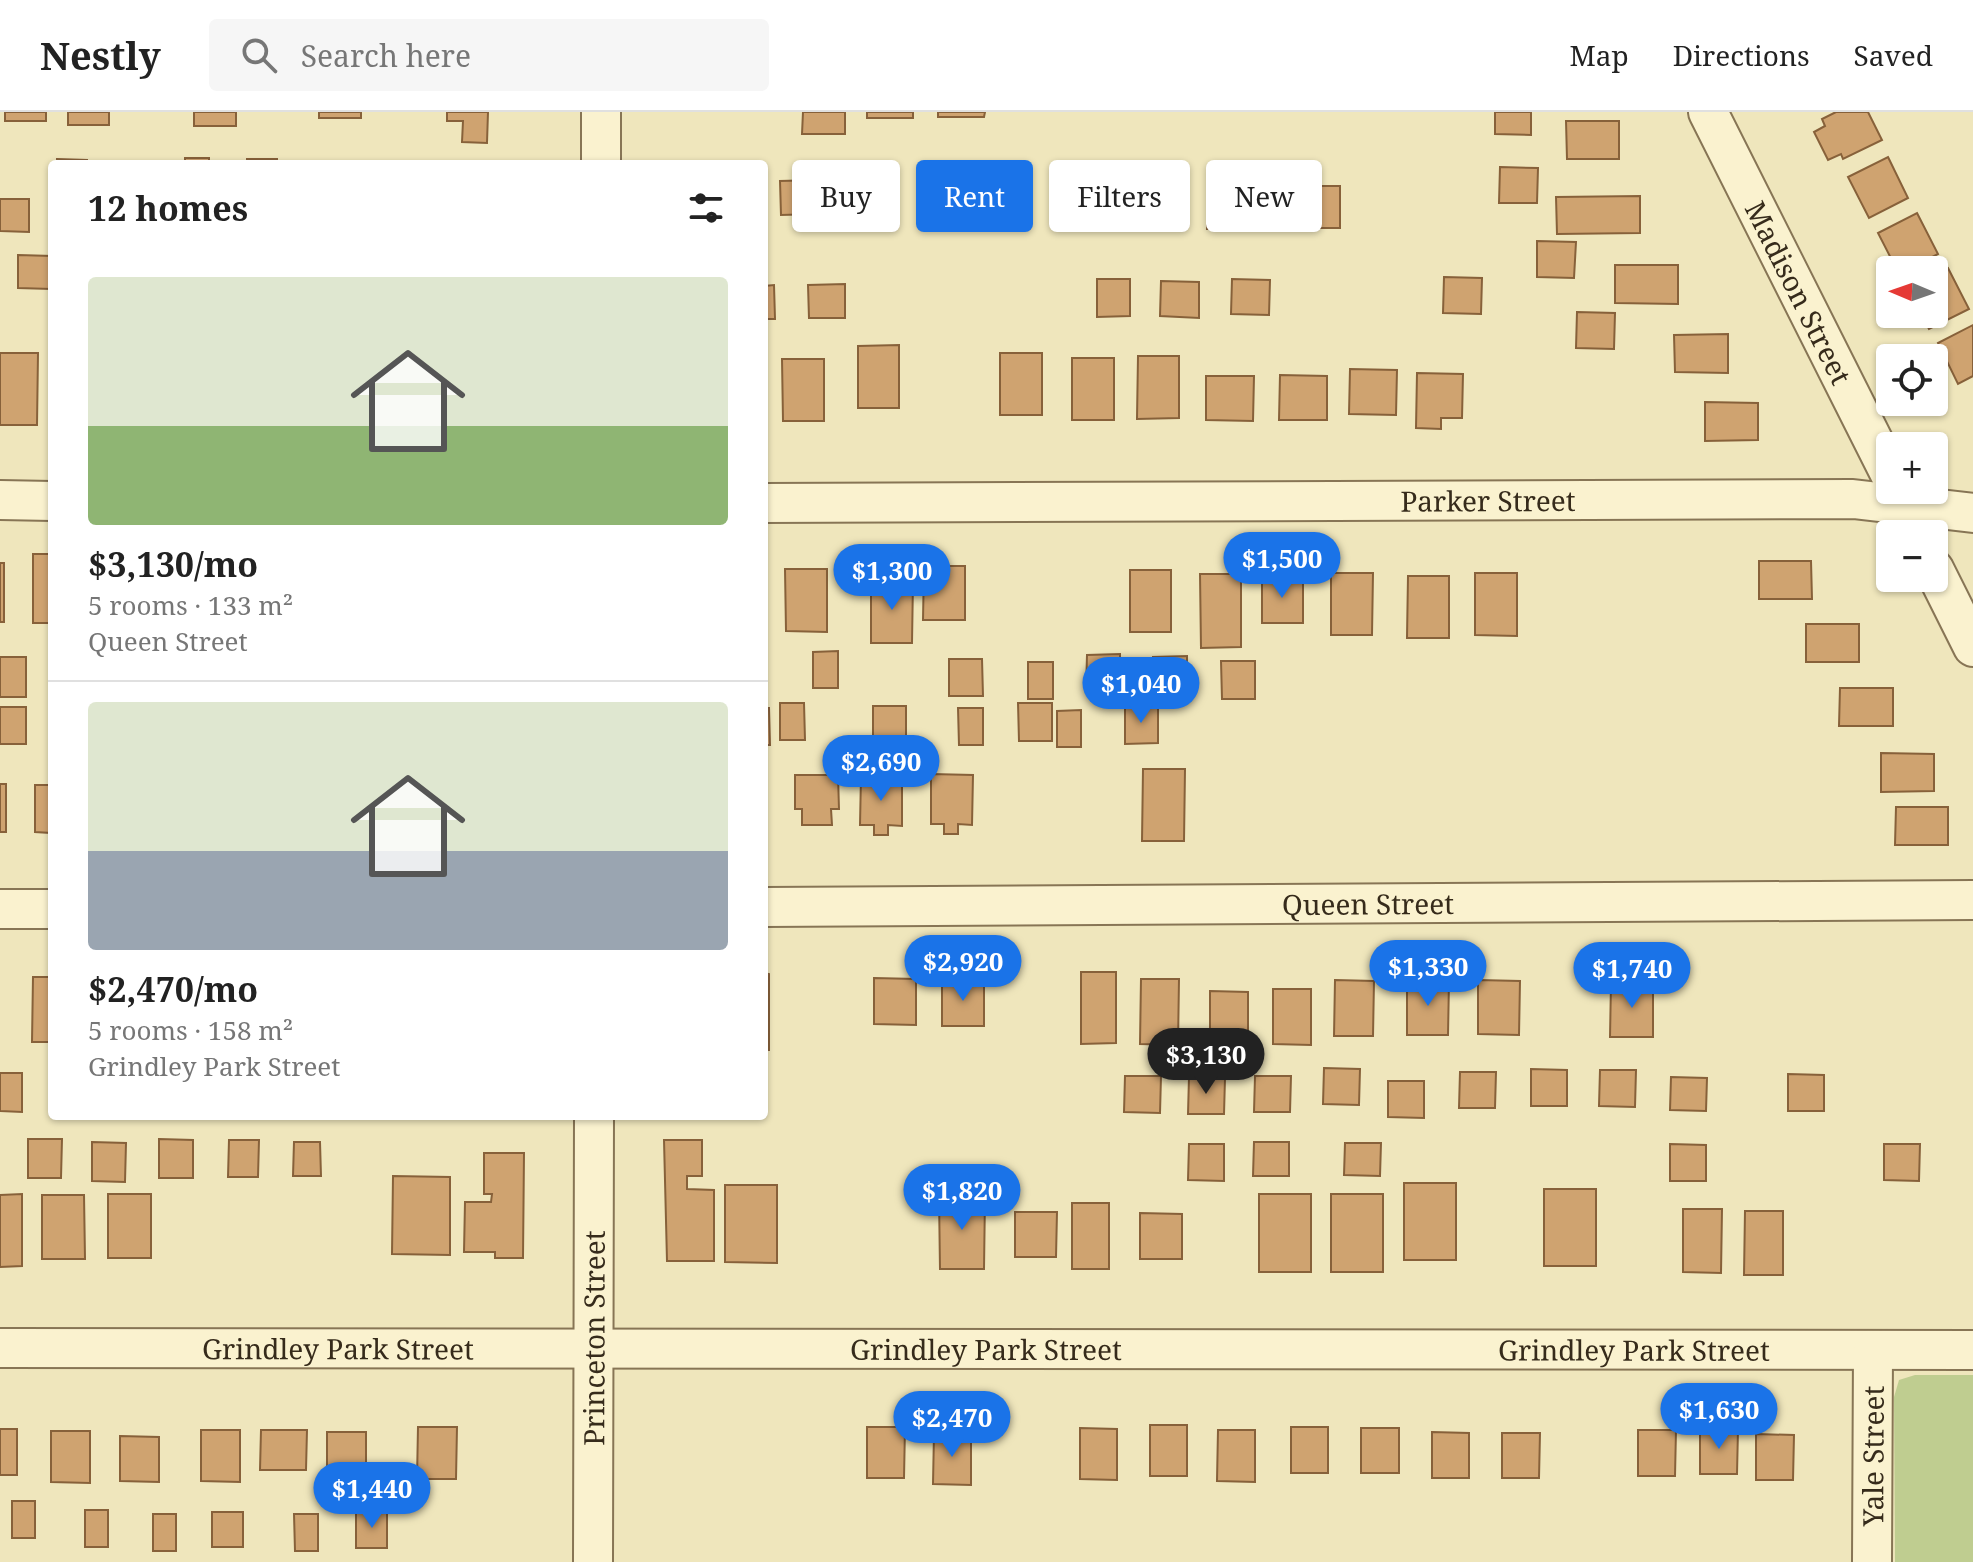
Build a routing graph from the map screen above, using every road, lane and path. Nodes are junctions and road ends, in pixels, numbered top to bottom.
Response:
1 (601, 112) edge
2 (1708, 112) edge
3 (601, 160) edge
4 (1876, 448) edge
5 (1876, 499) edge
6 (0, 500) edge
7 (48, 501) edge
8 (768, 503) edge
9 (1924, 504) edge
10 (1973, 513) edge
11 (1946, 592) edge
12 (1973, 647) edge
13 (1973, 900) edge
14 (768, 907) edge
15 (0, 909) edge
16 (48, 909) edge
17 (594, 1120) edge
18 (593, 1347) junction
19 (0, 1348) edge
20 (1873, 1350) junction
21 (1973, 1350) edge
22 (593, 1562) edge
23 (1872, 1562) edge

1 - 3 street
2 - 4 street, Madison Street
5 - 8 street, Parker Street
6 - 7 street
9 - 10 street, Parker Street
11 - 12 street
13 - 14 street, Queen Street
15 - 16 street
17 - 18 street, Princeton Street
18 - 19 street, Grindley Park Street
18 - 20 street, Grindley Park Street
18 - 22 street, Princeton Street
20 - 21 street, Grindley Park Street
20 - 23 street, Yale Street

